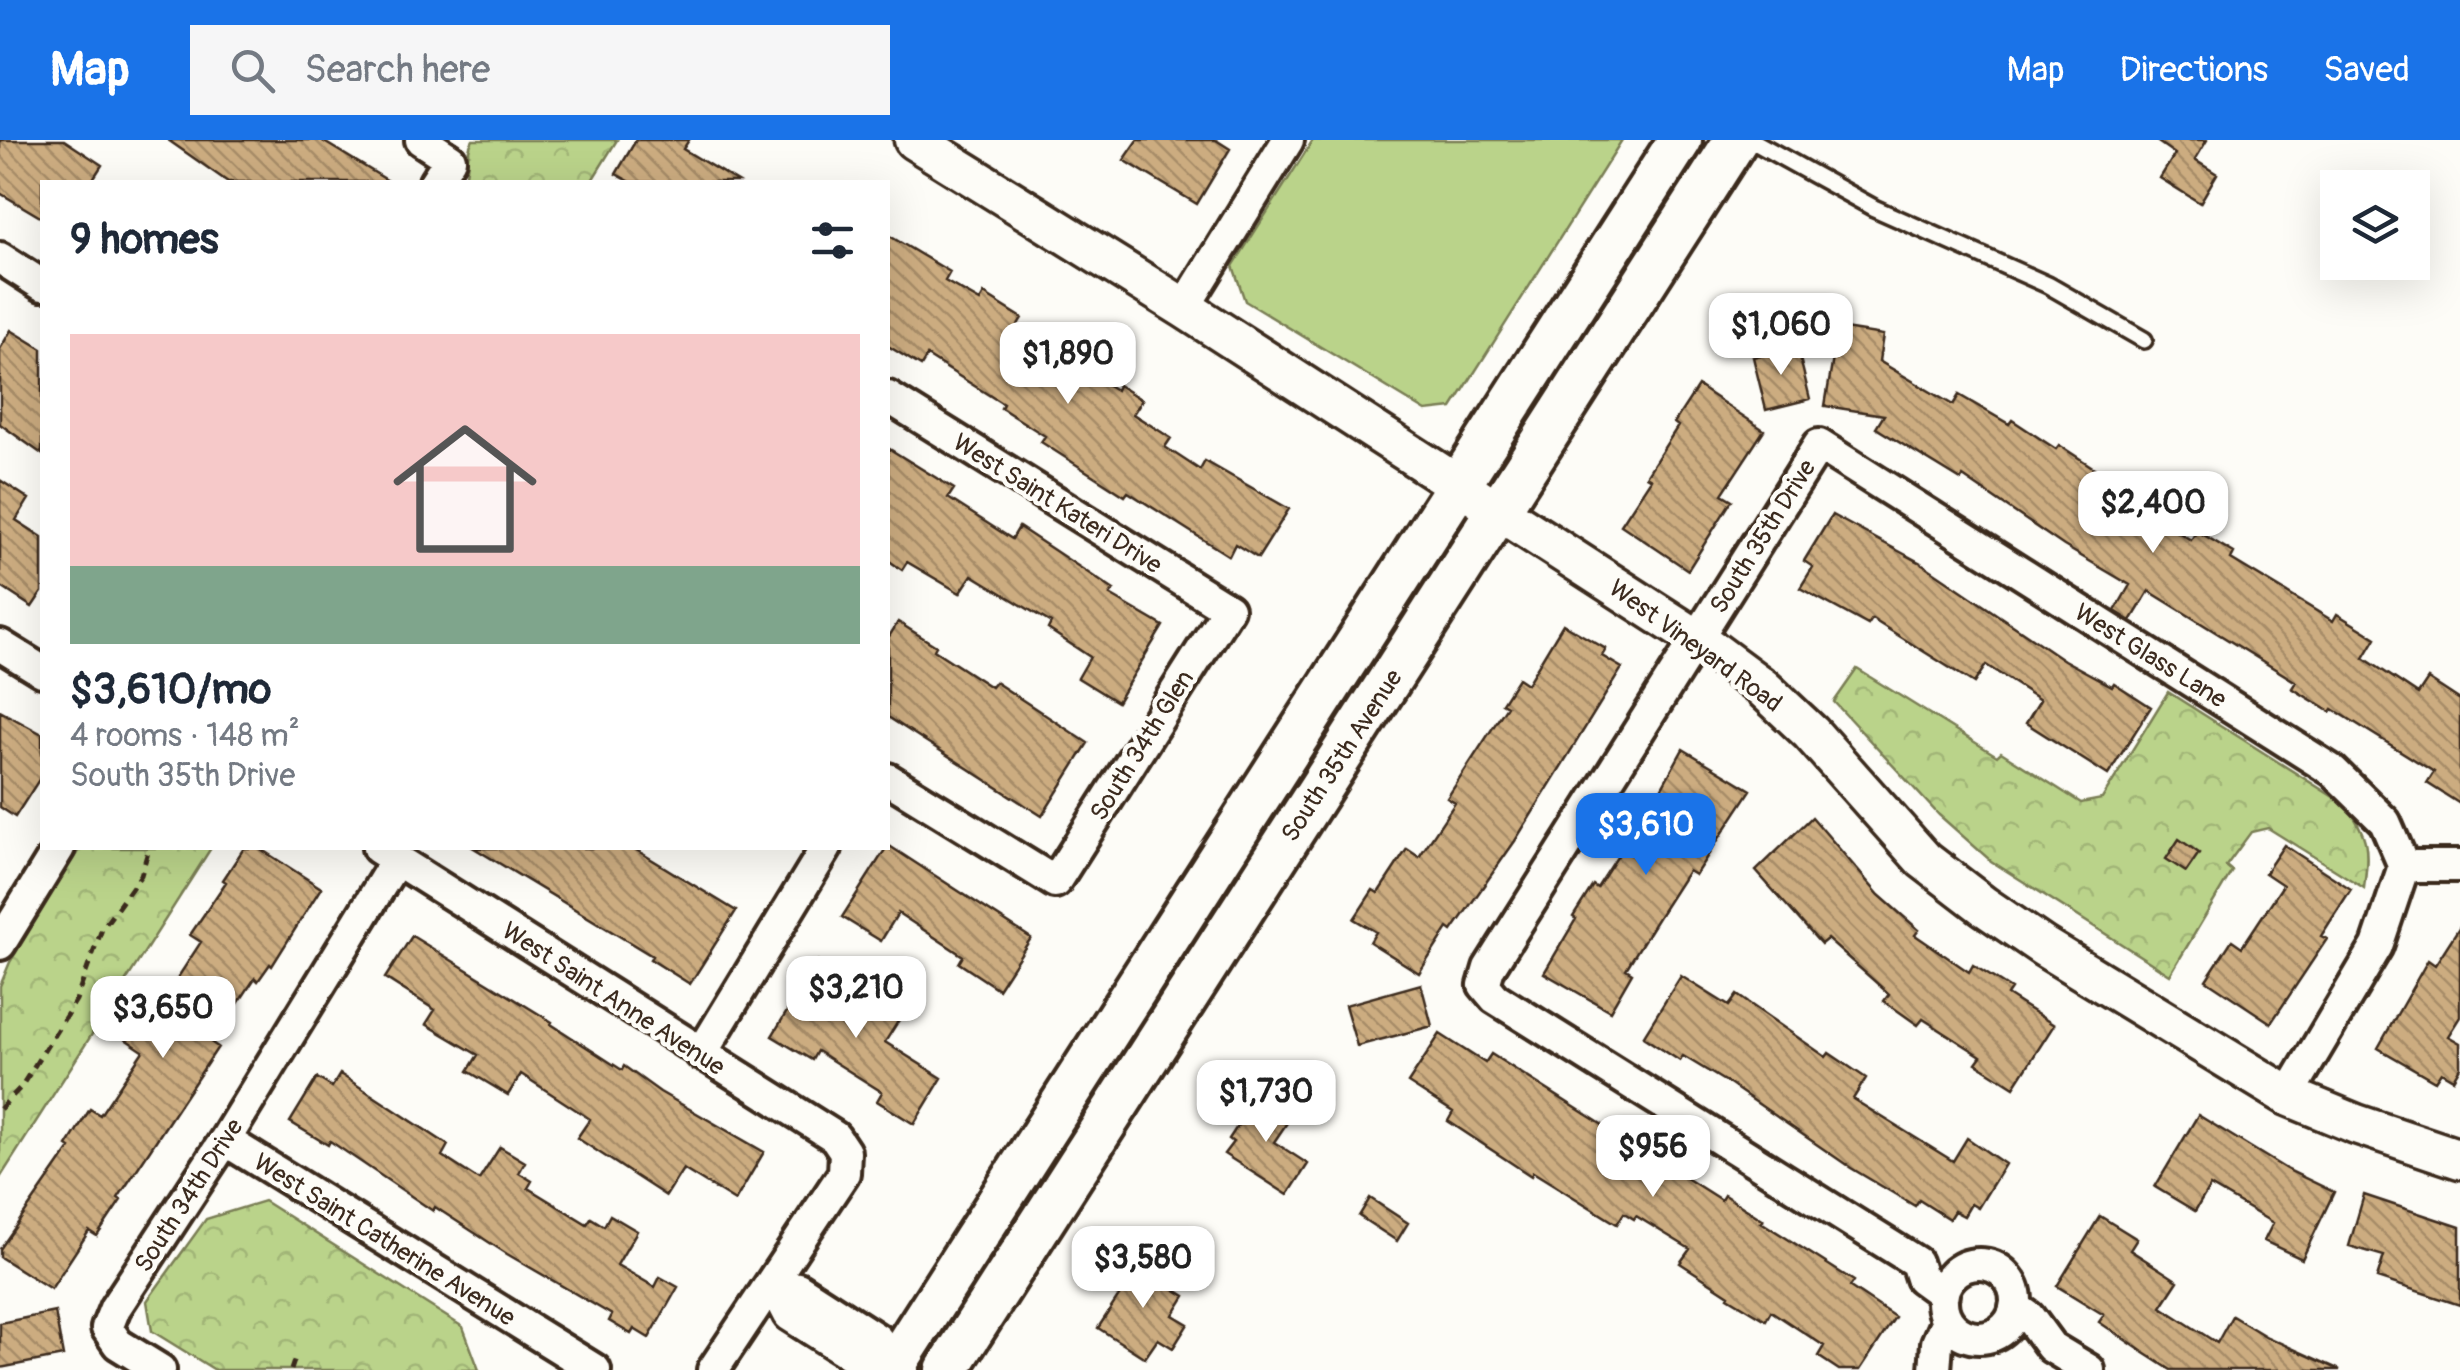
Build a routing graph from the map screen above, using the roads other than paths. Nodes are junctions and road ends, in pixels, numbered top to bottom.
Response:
1 (421, 140) edge
2 (914, 140) edge
3 (1288, 140) edge
4 (1680, 140) edge
5 (1736, 140) edge
6 (1751, 140) edge
7 (443, 171) edge
8 (0, 258) edge
9 (40, 284) edge
10 (1184, 308) junction
11 (2144, 340) dead end
12 (890, 398) edge
13 (1819, 445) joint
14 (1460, 484) junction
15 (1498, 510) junction
16 (1228, 609) joint
17 (1696, 639) junction
18 (0, 644) edge
19 (40, 670) edge
20 (890, 780) edge
21 (58, 850) edge
22 (825, 850) edge
23 (388, 853) edge
24 (2404, 866) junction
25 (2460, 866) edge
26 (0, 944) edge
27 (701, 1054) junction
28 (2288, 1096) junction
29 (226, 1140) junction
30 (2460, 1158) edge
31 (772, 1282) junction
32 (1949, 1295) junction
33 (2015, 1307) junction
34 (1984, 1335) junction
35 (2052, 1347) junction
36 (548, 1358) edge
37 (896, 1368) edge
38 (160, 1370) edge
39 (595, 1370) edge
40 (713, 1370) edge
41 (947, 1370) edge
42 (1936, 1370) edge
43 (2089, 1370) edge

1 - 7 street
2 - 10 street, West Vineyard Road
3 - 10 street
4 - 14 main road, South 35th Avenue
5 - 15 main road, South 35th Avenue
6 - 11 lane
8 - 9 street
10 - 14 street, West Vineyard Road
12 - 16 street, West Saint Kateri Drive
13 - 17 street, South 35th Drive
13 - 24 street, West Glass Lane
14 - 15 street, West Vineyard Road
14 - 37 main road, South 35th Avenue
15 - 17 street, West Vineyard Road
15 - 41 main road, South 35th Avenue
16 - 20 street, South 34th Glen
17 - 28 street, West Vineyard Road
17 - 32 street, South 35th Drive
18 - 19 street
21 - 26 street
22 - 27 street
23 - 27 street, West Saint Anne Avenue
23 - 29 street, South 34th Drive
24 - 25 street
24 - 28 street
27 - 31 street, West Saint Anne Avenue
28 - 30 street, West Vineyard Road
29 - 36 street, West Saint Catherine Avenue
29 - 38 street, South 34th Drive
31 - 37 street
31 - 40 street
32 - 33 street
32 - 34 street
32 - 42 street
33 - 34 street
33 - 35 street
34 - 35 street
34 - 42 street
35 - 43 street
36 - 39 street, West Saint Catherine Avenue

